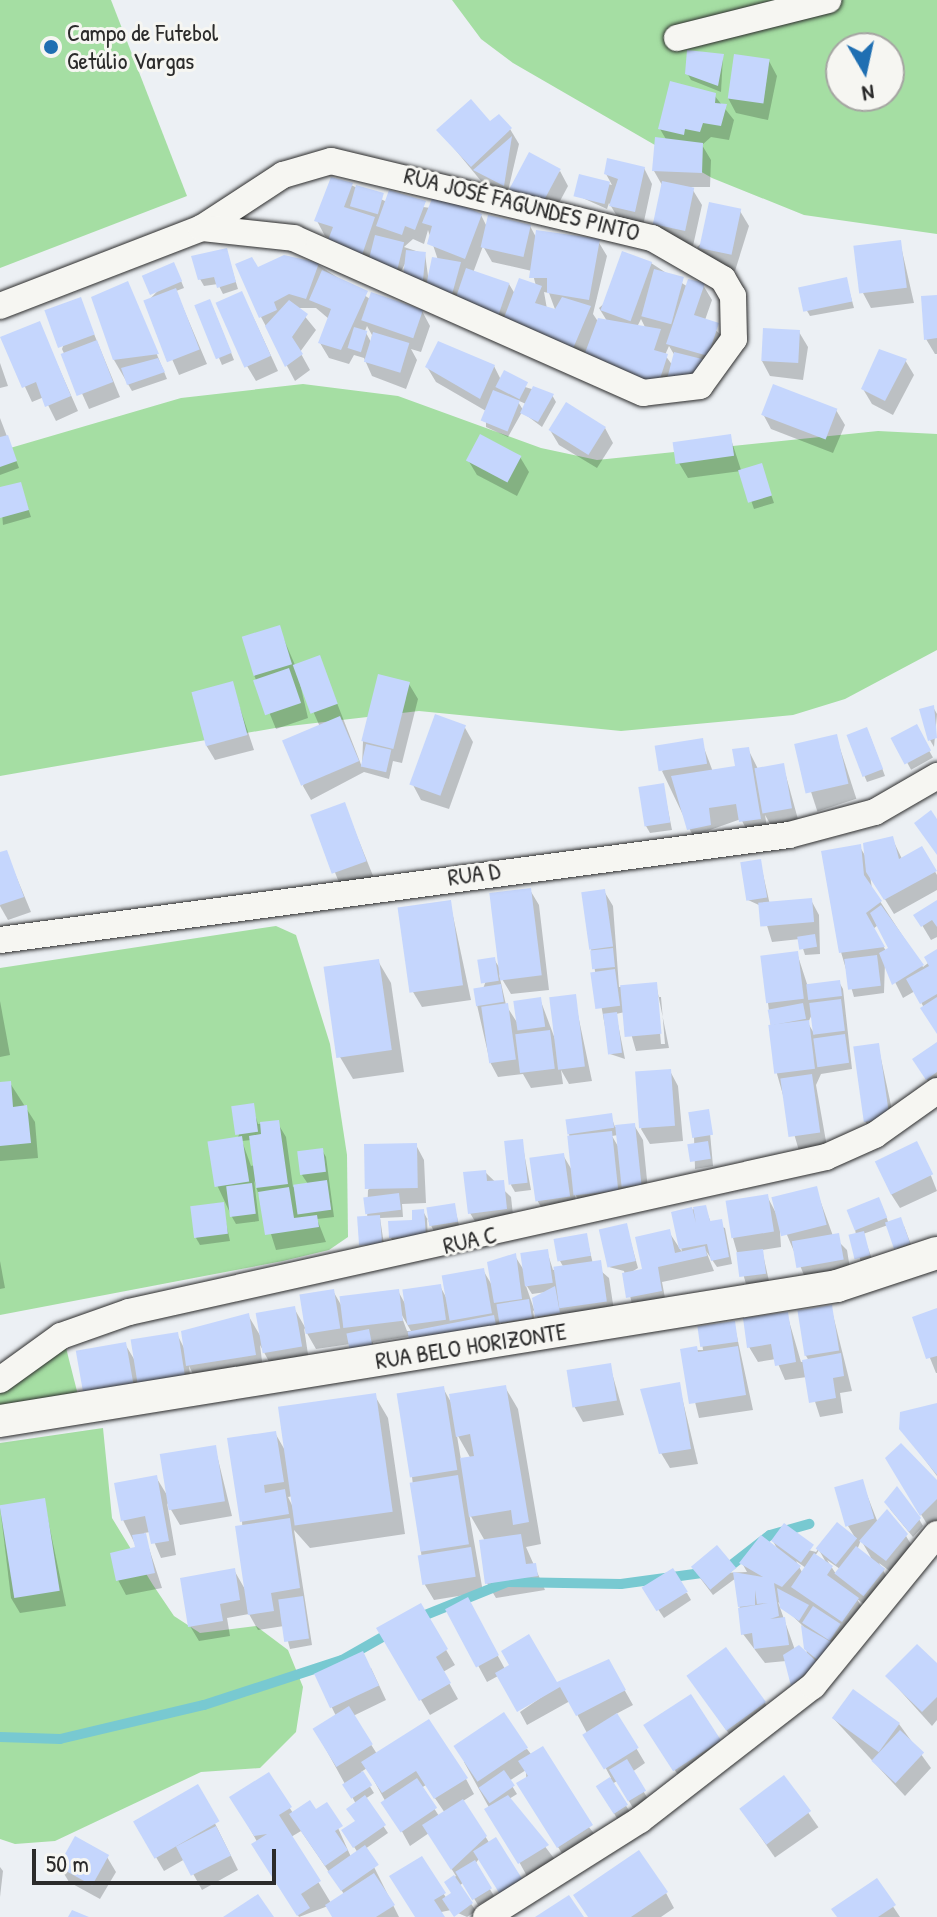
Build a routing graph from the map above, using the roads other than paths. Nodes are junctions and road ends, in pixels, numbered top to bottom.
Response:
1 (828, 0) edge
2 (677, 38) dead end
3 (202, 228) junction
4 (0, 306) edge
5 (937, 776) edge
6 (0, 940) edge
7 (937, 1091) edge
8 (937, 1253) edge
9 (0, 1380) edge
10 (0, 1421) edge
11 (937, 1534) edge
12 (486, 1917) edge

1 - 2 street
3 - 3 street, RUA JOSÉ FAGUNDES PINTO
3 - 4 street, RUA JOSÉ FAGUNDES PINTO
5 - 6 street, RUA D
7 - 9 street, RUA C
8 - 10 street, RUA BELO HORIZONTE
11 - 12 street

